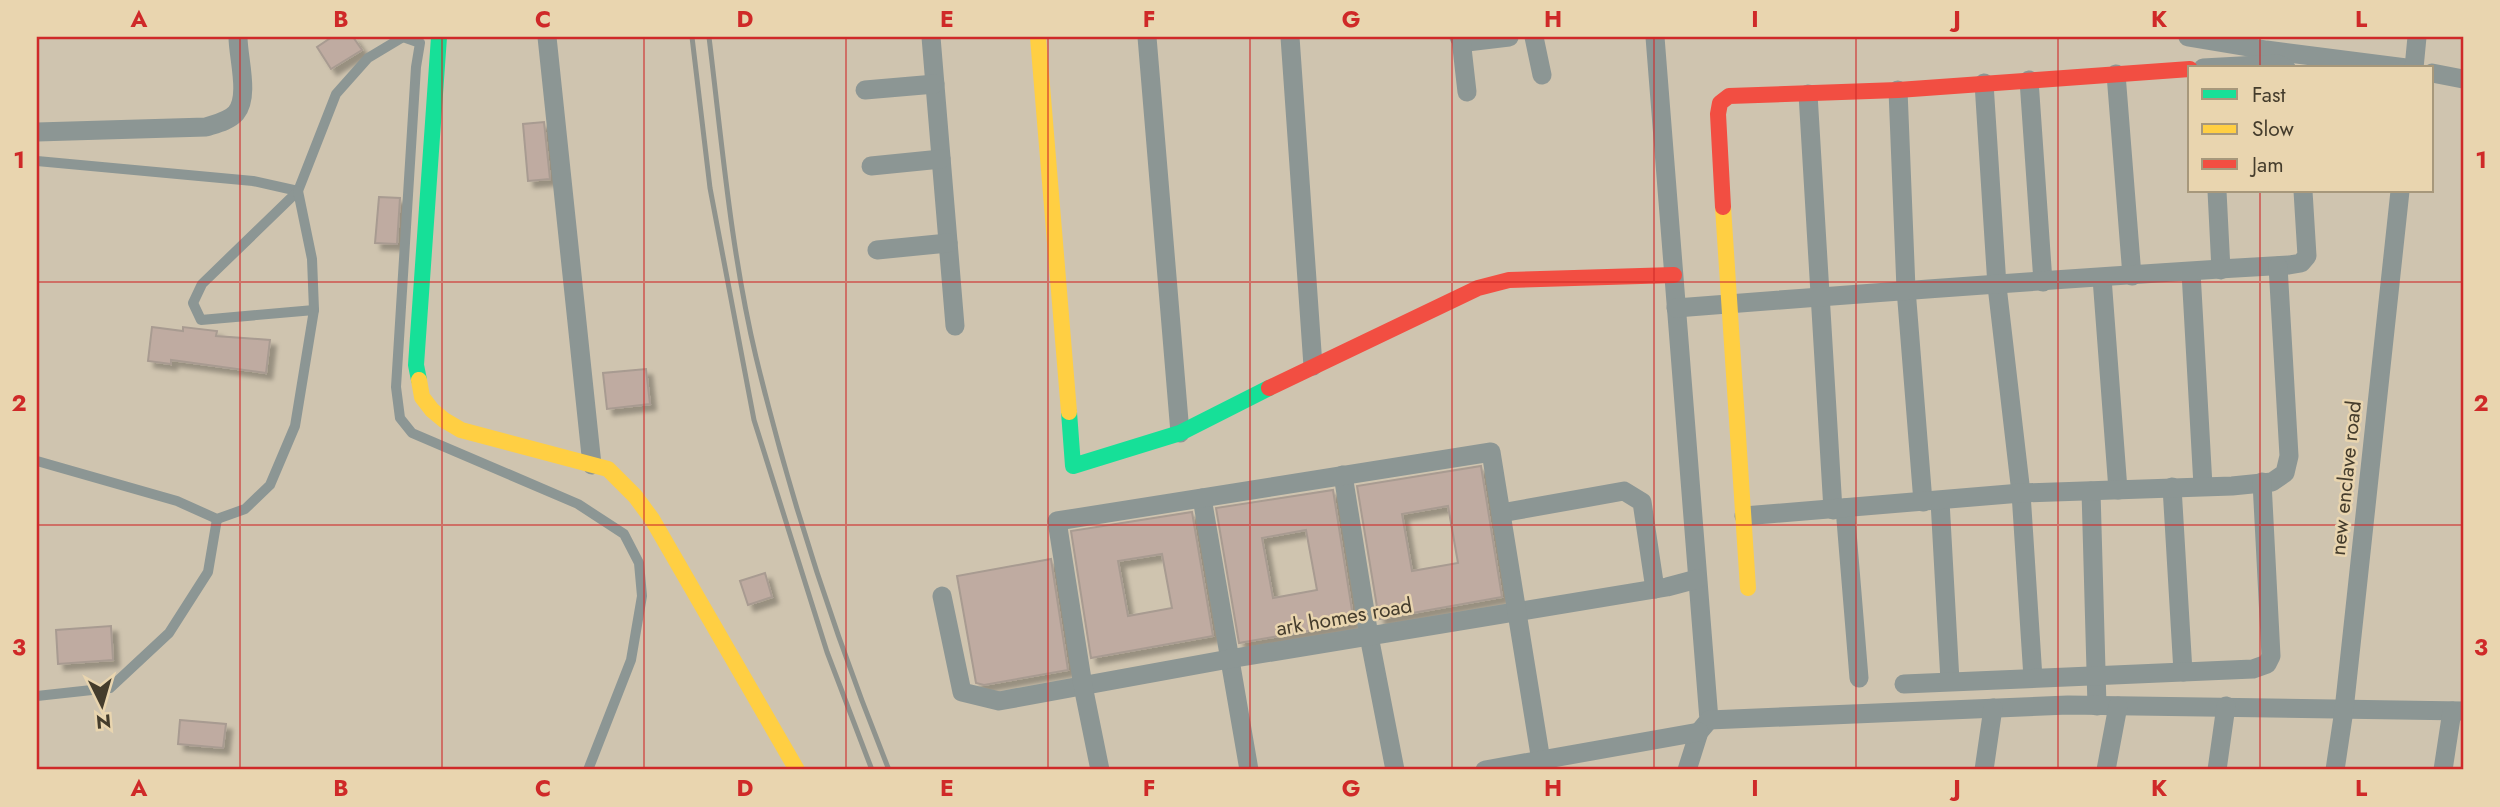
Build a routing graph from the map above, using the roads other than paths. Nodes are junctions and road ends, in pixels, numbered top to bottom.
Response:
1 (238, 37) edge
2 (439, 37) edge
3 (547, 37) edge
4 (931, 37) edge
5 (1038, 37) edge
6 (1147, 37) edge
7 (1290, 37) edge
8 (1509, 37) edge
9 (1534, 37) edge
10 (1655, 37) edge
11 (2188, 37) edge
12 (2417, 37) edge
13 (1460, 38) edge
14 (2266, 43) edge
15 (2244, 66) edge
16 (2282, 66) edge
17 (2395, 66) edge
18 (2414, 66) edge
19 (2188, 69) edge
20 (2434, 73) edge
21 (2116, 74) junction
22 (1542, 75) dead end
23 (2463, 79) edge
24 (2029, 80) junction
25 (1984, 83) junction
26 (934, 84) junction
27 (865, 90) dead end
28 (1898, 90) junction
29 (1467, 92) dead end
30 (1808, 94) junction
31 (37, 132) edge
32 (941, 159) junction
33 (37, 161) edge
34 (871, 166) dead end
35 (298, 191) junction
36 (2217, 192) edge
37 (2303, 192) edge
38 (2400, 192) edge
39 (948, 243) junction
40 (877, 250) dead end
41 (2278, 266) junction
42 (2221, 270) junction
43 (2191, 272) junction
44 (1674, 275) junction
45 (2132, 276) junction
46 (2102, 278) junction
47 (2043, 282) junction
48 (1997, 286) junction
49 (1906, 289) junction
50 (1818, 297) junction
51 (1728, 304) junction
52 (1676, 308) junction
53 (314, 310) junction
54 (955, 326) dead end
55 (1313, 366) junction
56 (1180, 433) junction
57 (37, 461) edge
58 (592, 465) junction
59 (1343, 475) junction
60 (2262, 482) junction
61 (2203, 486) junction
62 (2172, 487) junction
63 (2118, 490) junction
64 (2091, 491) junction
65 (2021, 493) junction
66 (1202, 498) junction
67 (1932, 501) junction
68 (1839, 509) junction
69 (1501, 513) junction
70 (1744, 516) junction
71 (217, 519) junction
72 (1697, 579) junction
73 (1748, 588) dead end
74 (1655, 589) junction
75 (942, 596) dead end
76 (1517, 610) junction
77 (1369, 636) junction
78 (1229, 659) junction
79 (2183, 672) junction
80 (2096, 676) junction
81 (1859, 678) dead end
82 (2033, 678) junction
83 (1950, 681) junction
84 (1904, 684) dead end
85 (1083, 686) junction
86 (37, 696) edge
87 (2097, 706) junction
88 (2118, 706) junction
89 (2225, 706) junction
90 (1993, 708) junction
91 (2344, 710) junction
92 (2458, 711) edge
93 (1704, 726) junction
94 (1541, 761) junction
95 (588, 770) edge
96 (797, 770) edge
97 (1100, 770) edge
98 (1249, 770) edge
99 (1395, 770) edge
100 (1485, 770) edge
101 (1687, 770) edge
102 (1984, 770) edge
103 (2106, 770) edge
104 (2217, 770) edge
105 (2335, 770) edge
106 (2443, 770) edge

1 - 31 street
2 - 58 street
3 - 58 street
4 - 26 street
5 - 56 street
6 - 56 street
7 - 55 street
8 - 13 street
9 - 22 street
10 - 44 street
11 - 14 street
12 - 18 street
13 - 29 street
14 - 17 street
15 - 16 street
19 - 21 street
20 - 23 street
21 - 24 street
21 - 45 street
24 - 25 street
24 - 47 street
25 - 28 street
25 - 48 street
26 - 27 street
26 - 32 street
28 - 30 street
28 - 49 street
30 - 50 street
30 - 51 street
32 - 34 street
32 - 39 street
33 - 35 lane
35 - 53 lane
35 - 53 lane
35 - 95 lane
36 - 42 street
37 - 41 street
38 - 91 street, new enclave road
39 - 40 street
39 - 54 street
41 - 42 street
41 - 60 street
42 - 43 street
43 - 45 street
43 - 61 street
44 - 52 street
44 - 55 street
45 - 46 street
46 - 47 street
46 - 63 street
47 - 48 street
48 - 49 street
48 - 65 street
49 - 50 street
49 - 67 street
50 - 51 street
50 - 68 street
51 - 52 street
51 - 70 street
52 - 72 street
53 - 71 lane
55 - 56 street
57 - 71 lane
58 - 96 street
59 - 66 street
59 - 69 street
59 - 77 street
60 - 61 street
60 - 79 street
61 - 62 street
62 - 63 street
62 - 79 street
63 - 64 street
64 - 65 street
64 - 80 street
65 - 67 street
65 - 82 street
66 - 78 street
66 - 85 street
67 - 68 street
67 - 83 street
68 - 70 street
68 - 81 street
69 - 74 street
69 - 76 street
70 - 73 street
71 - 86 lane
72 - 74 street, ark homes road
72 - 93 street
74 - 76 street, ark homes road
75 - 85 street, ark homes road
76 - 77 street, ark homes road
76 - 94 street
77 - 78 street, ark homes road
77 - 99 street
78 - 85 street, ark homes road
78 - 98 street
79 - 80 street
80 - 82 street
80 - 87 street
82 - 83 street
83 - 84 street
85 - 97 street
87 - 88 street
87 - 90 street
88 - 89 street
88 - 103 street
89 - 91 street
89 - 104 street
90 - 93 street
90 - 102 street
91 - 92 street
91 - 105 street, new enclave road
92 - 106 street
93 - 94 street
93 - 101 street
94 - 100 street

